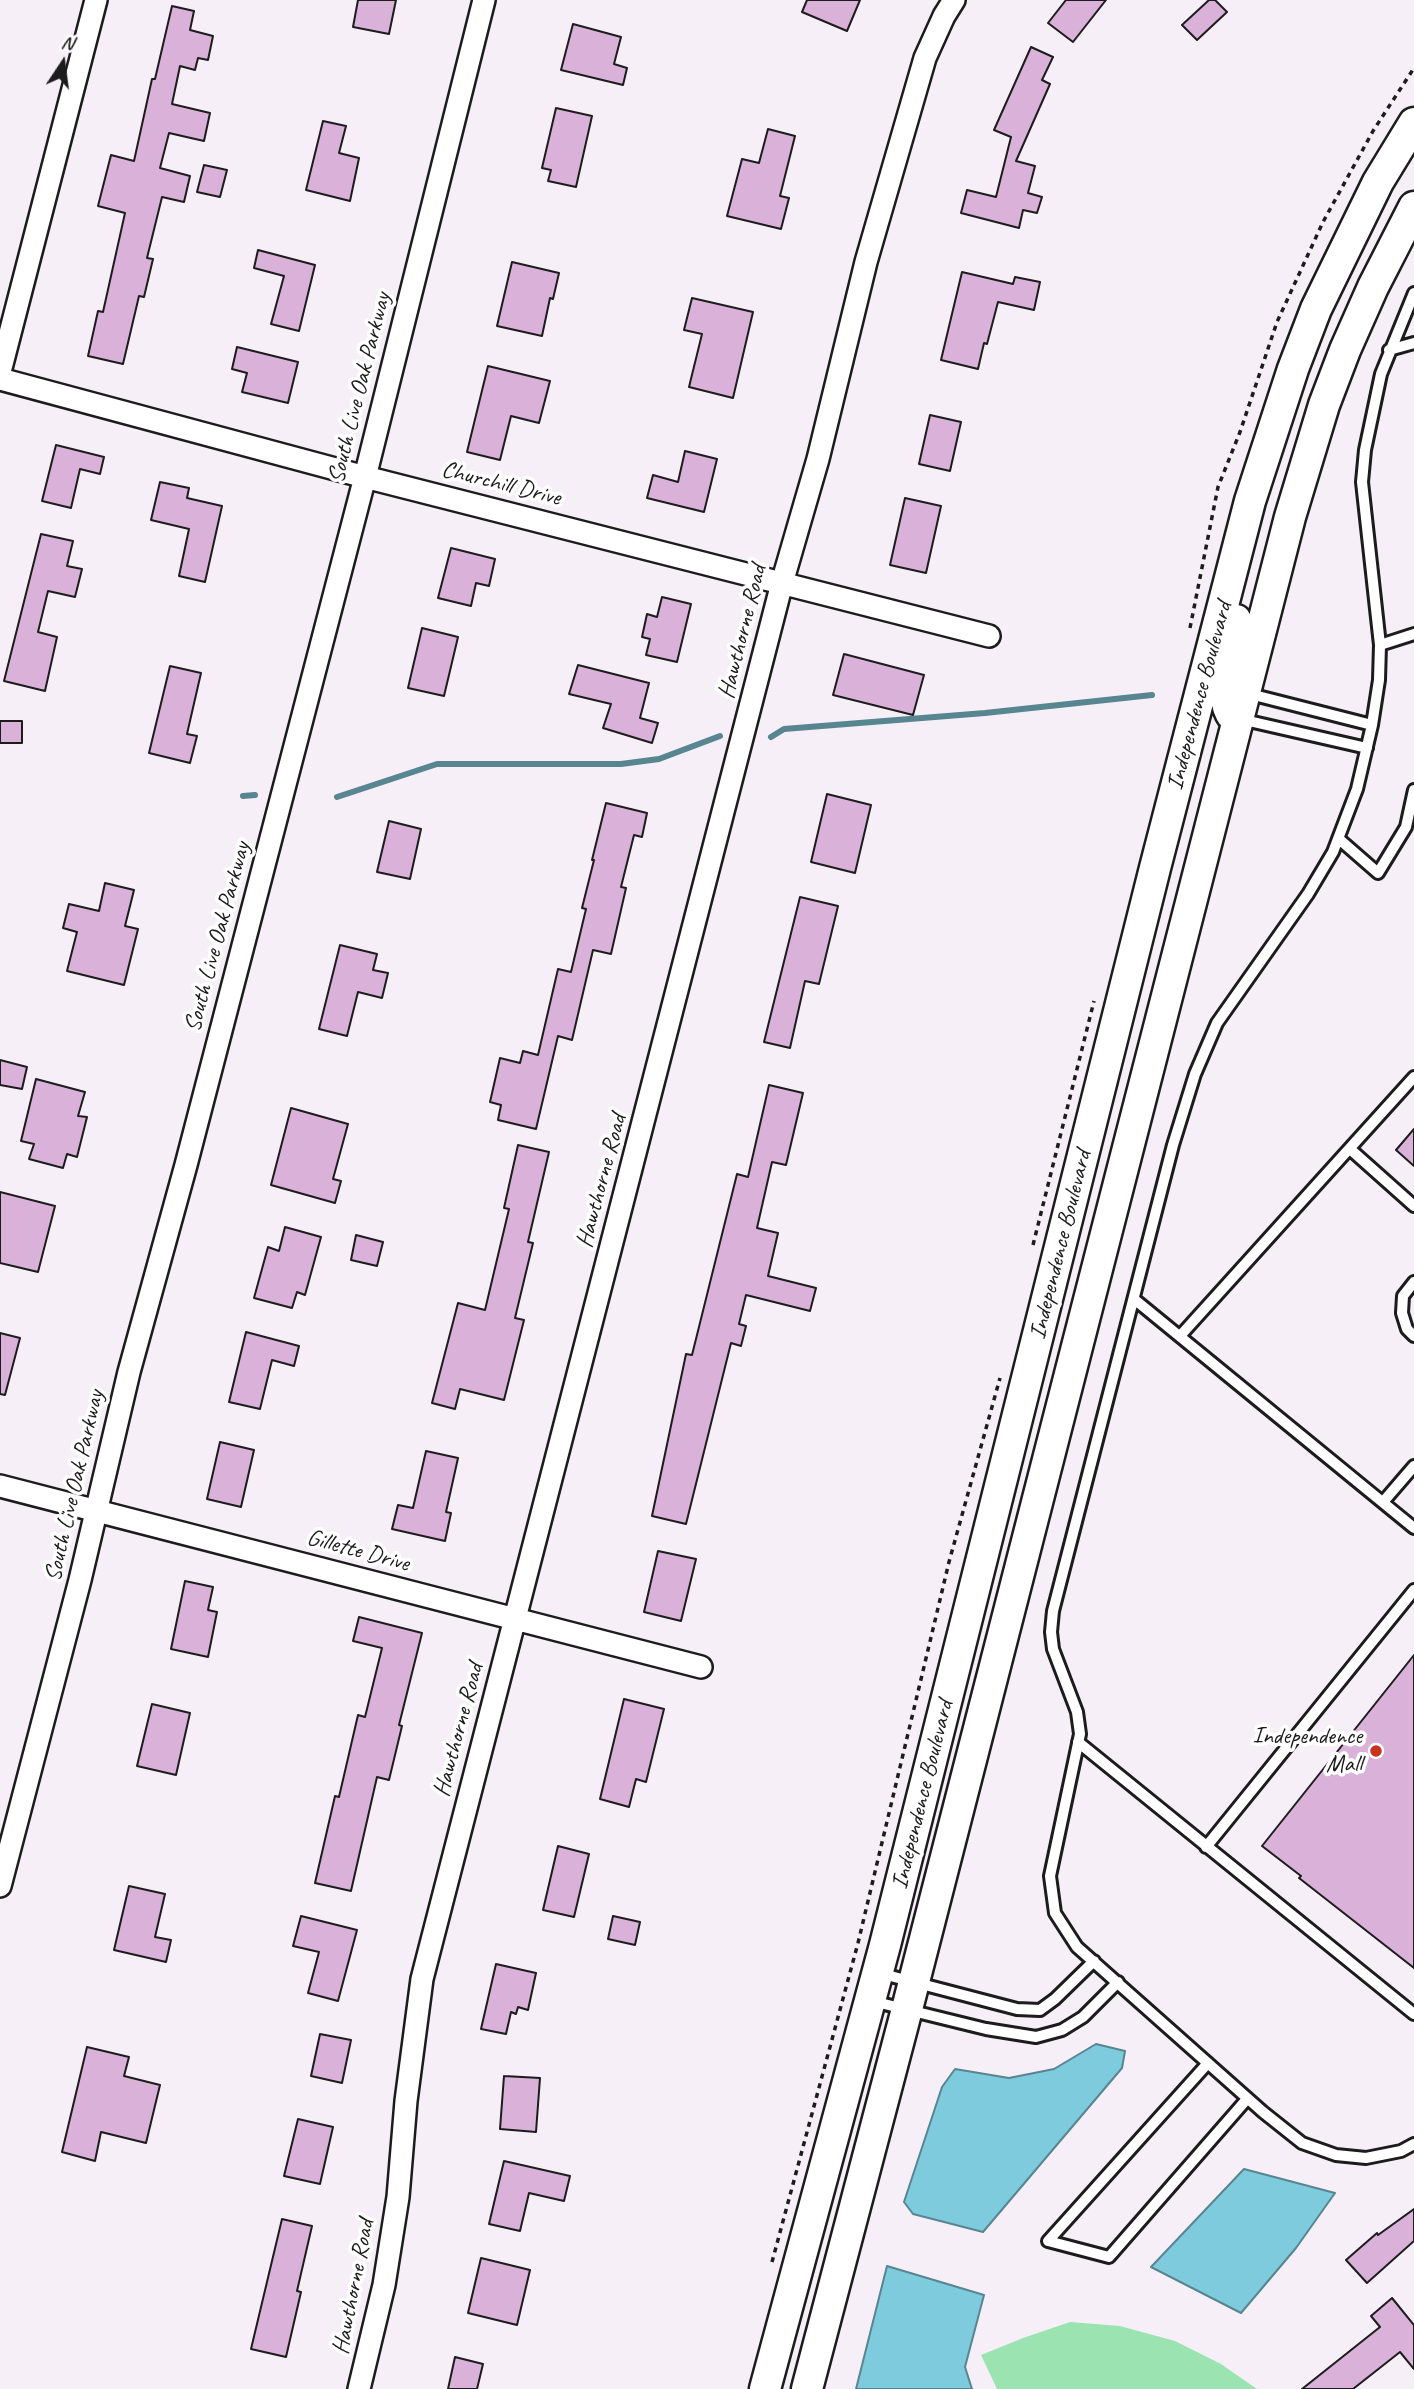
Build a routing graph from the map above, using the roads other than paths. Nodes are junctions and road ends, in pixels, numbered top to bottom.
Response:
1 (96, 0) edge
2 (484, 0) edge
3 (954, 0) edge
4 (1414, 123) edge
5 (1414, 207) edge
6 (1414, 293) edge
7 (1414, 343) edge
8 (1389, 350) junction
9 (0, 373) edge
10 (0, 379) edge
11 (365, 477) junction
12 (1250, 501) junction
13 (782, 583) junction
14 (1414, 634) edge
15 (989, 636) dead end
16 (1380, 645) junction
17 (1242, 706) junction
18 (1372, 725) junction
19 (1367, 748) junction
20 (1414, 790) edge
21 (1339, 839) junction
22 (1414, 1077) edge
23 (1350, 1149) junction
24 (1414, 1206) edge
25 (1414, 1282) edge
26 (1133, 1299) junction
27 (1180, 1336) junction
28 (1414, 1336) edge
29 (1414, 1466) edge
30 (0, 1486) edge
31 (1383, 1502) junction
32 (96, 1511) junction
33 (1414, 1528) edge
34 (1414, 1590) edge
35 (515, 1620) junction
36 (701, 1667) dead end
37 (1078, 1742) junction
38 (1206, 1847) junction
39 (0, 1885) edge
40 (1094, 1961) junction
41 (1118, 1982) junction
42 (874, 1986) junction
43 (911, 1995) junction
44 (1414, 2014) edge
45 (1208, 2063) junction
46 (1247, 2098) junction
47 (1414, 2144) edge
48 (359, 2389) edge
49 (765, 2389) edge
50 (807, 2389) edge

1 - 9 street
2 - 11 street, South Live Oak Parkway
3 - 13 street, Hawthorne Road
4 - 12 main road, Independence Boulevard
5 - 17 main road, Independence Boulevard
6 - 8 lane
7 - 8 lane
8 - 16 lane
10 - 11 street, Churchill Drive
11 - 13 street, Churchill Drive
11 - 32 street, South Live Oak Parkway
12 - 17 main road
12 - 42 main road, Independence Boulevard
13 - 15 street, Churchill Drive
13 - 35 street, Hawthorne Road
14 - 16 lane
16 - 18 lane
17 - 18 lane
17 - 19 lane
17 - 43 main road, Independence Boulevard
18 - 19 lane
19 - 21 lane
20 - 21 lane
21 - 26 lane
22 - 23 lane
23 - 24 lane
23 - 27 lane
25 - 28 lane
26 - 27 lane
26 - 37 lane
27 - 31 lane
29 - 31 lane
30 - 32 street, Gillette Drive
31 - 33 lane
32 - 35 street, Gillette Drive
32 - 39 street, South Live Oak Parkway
34 - 38 lane
35 - 36 street, Gillette Drive
35 - 48 street, Hawthorne Road
37 - 38 lane
37 - 40 lane
38 - 44 lane
40 - 41 lane
40 - 43 lane
41 - 43 lane
41 - 45 lane
42 - 43 lane
42 - 43 lane
42 - 49 main road, Independence Boulevard
43 - 50 main road, Independence Boulevard
45 - 46 lane
45 - 46 lane
46 - 47 lane

